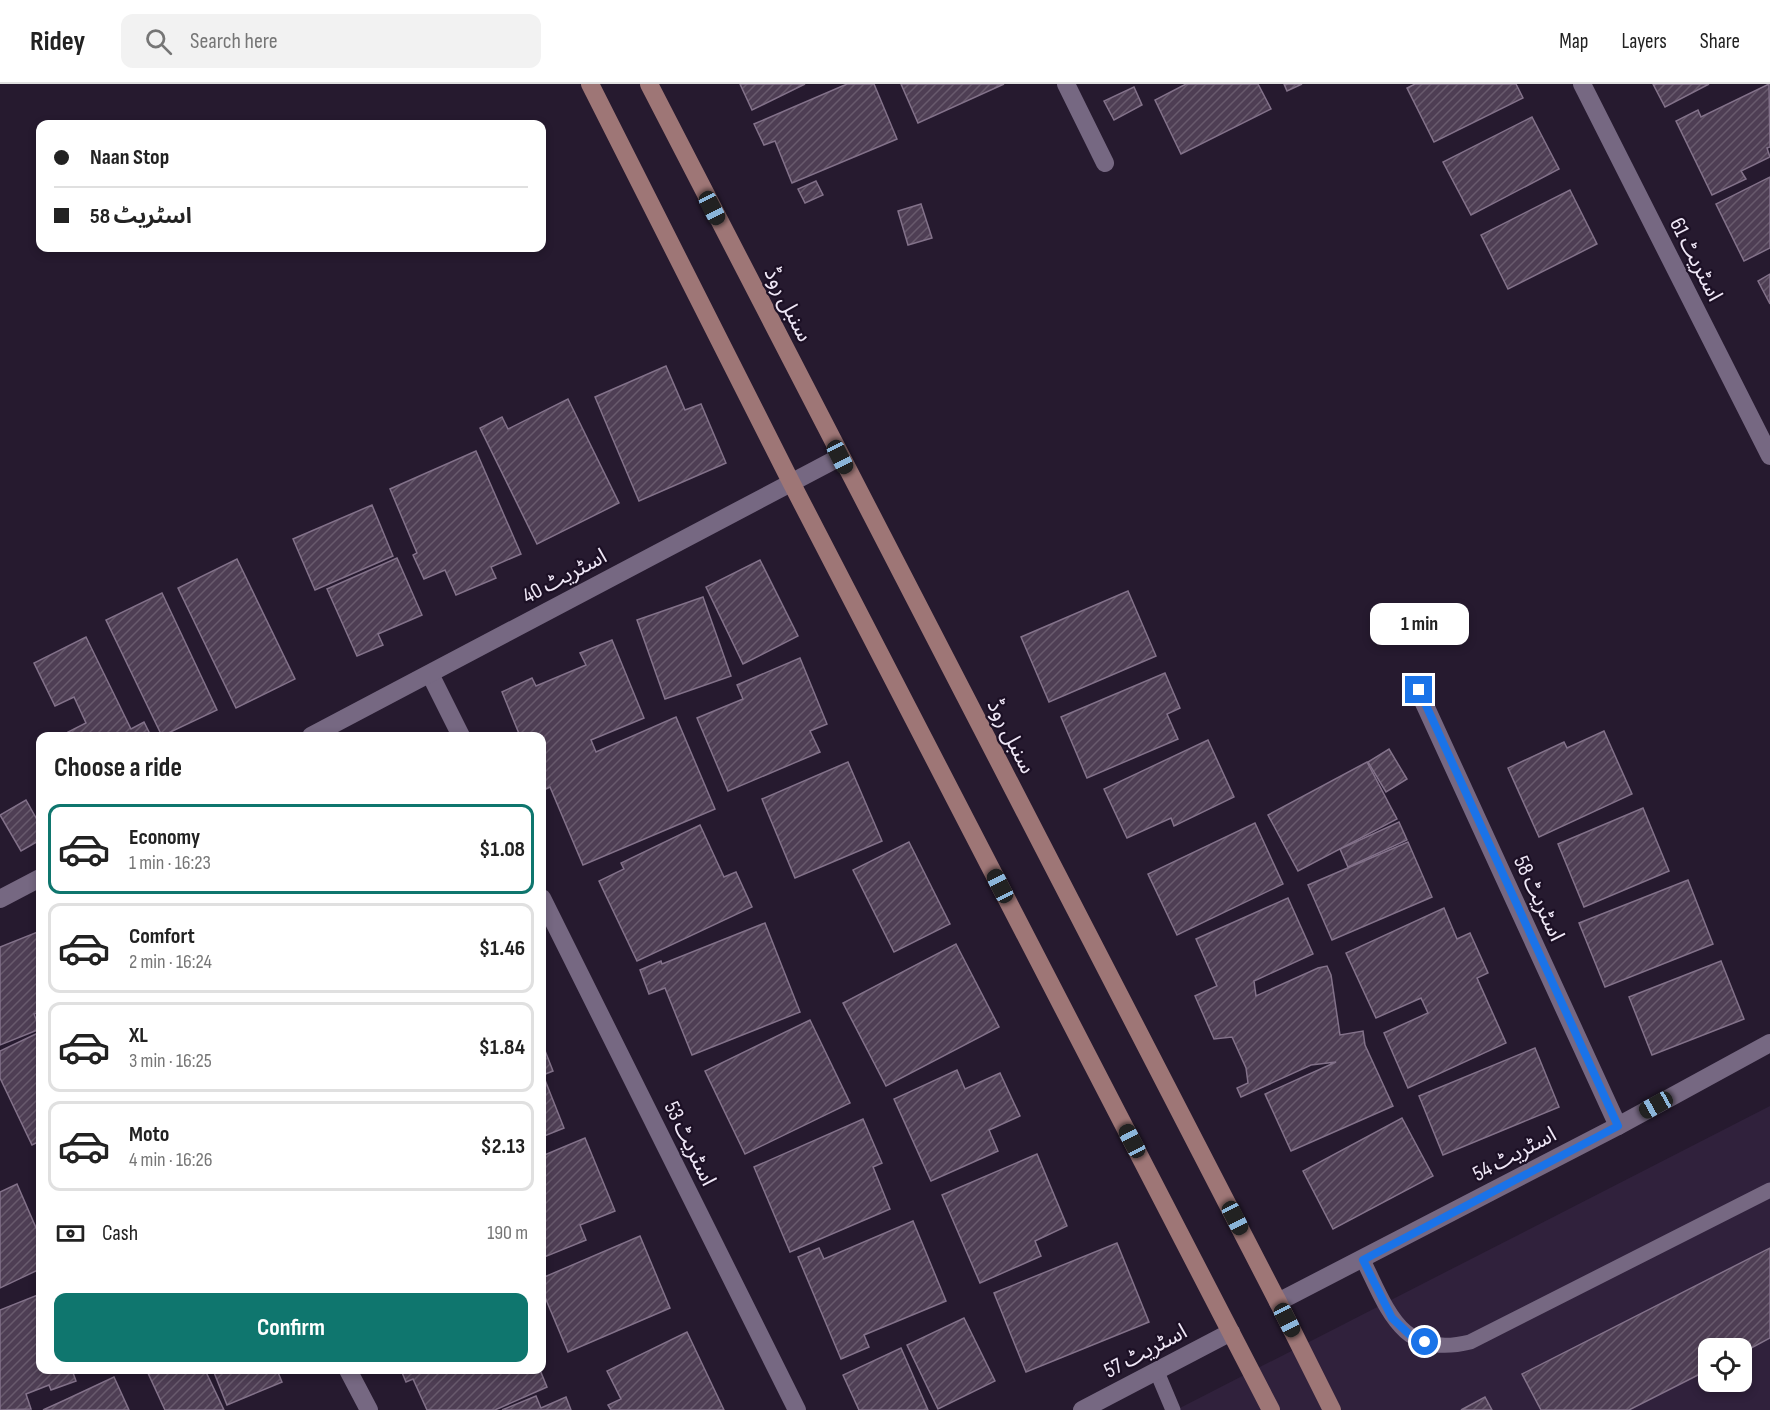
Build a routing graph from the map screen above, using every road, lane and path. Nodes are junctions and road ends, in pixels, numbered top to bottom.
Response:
1 (590, 84) edge
2 (649, 84) edge
3 (1066, 84) edge
4 (1582, 84) edge
5 (1105, 163) dead end
6 (1770, 456) edge
7 (840, 457) junction
8 (791, 482) junction
9 (430, 674) junction
10 (1419, 690) dead end
11 (319, 732) edge
12 (459, 732) edge
13 (36, 880) edge
14 (0, 898) edge
15 (546, 905) edge
16 (1770, 1043) edge
17 (1618, 1126) junction
18 (1770, 1190) edge
19 (1363, 1260) junction
20 (1278, 1302) junction
21 (1231, 1332) junction
22 (1157, 1371) junction
23 (350, 1374) edge
24 (369, 1410) edge
25 (797, 1410) edge
26 (1082, 1410) edge
27 (1173, 1410) edge
28 (1272, 1410) edge
29 (1332, 1410) edge

1 - 8 street
2 - 7 street, سنبل روڈ
3 - 5 street
4 - 6 street, اسٹریٹ 61
7 - 8 street, اسٹریٹ 40
7 - 20 street, سنبل روڈ
8 - 9 street, اسٹریٹ 40
8 - 21 street
9 - 11 street, اسٹریٹ 40
9 - 12 street
10 - 17 street, اسٹریٹ 58
13 - 14 street
15 - 25 street, اسٹریٹ 53
16 - 17 street, اسٹریٹ 54
17 - 19 street, اسٹریٹ 54
18 - 19 lane
19 - 20 street, اسٹریٹ 54
20 - 29 street, سنبل روڈ
21 - 22 street, اسٹریٹ 57
21 - 28 street
22 - 26 street, اسٹریٹ 57
22 - 27 lane
23 - 24 street

